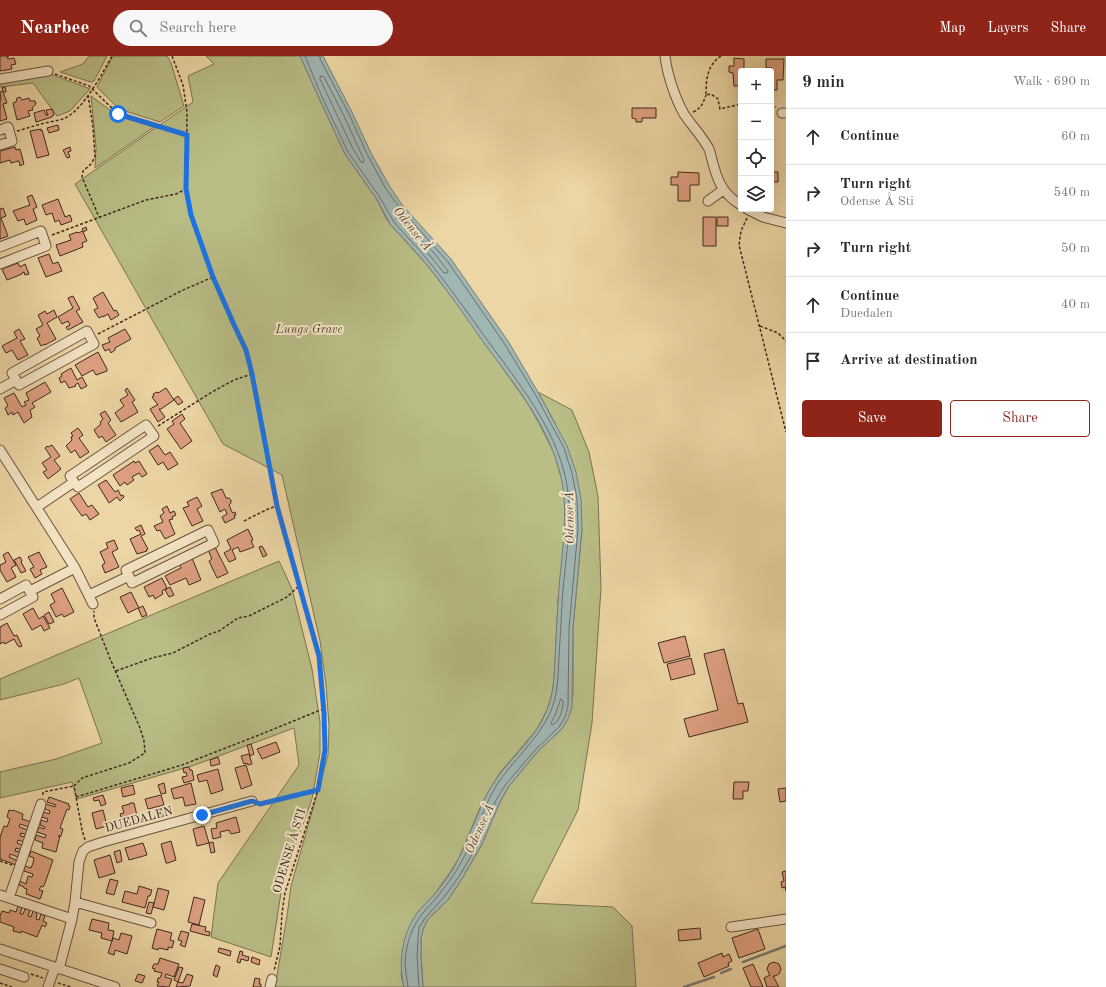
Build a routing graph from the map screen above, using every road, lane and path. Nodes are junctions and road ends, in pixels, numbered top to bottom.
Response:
1 (112, 56) edge
2 (172, 56) edge
3 (665, 56) edge
4 (721, 56) edge
5 (48, 71) joint
6 (0, 79) edge
7 (92, 89) junction
8 (88, 95) junction
9 (706, 95) junction
10 (738, 105) edge
11 (686, 116) junction
12 (0, 130) edge
13 (10, 134) junction
14 (187, 135) junction
15 (0, 145) edge
16 (186, 189) junction
17 (723, 190) junction
18 (708, 201) dead end
19 (738, 204) edge
20 (748, 212) edge
21 (753, 212) edge
22 (99, 218) junction
23 (786, 223) edge
24 (43, 238) junction
25 (0, 248) edge
26 (0, 264) edge
27 (213, 277) junction
28 (760, 326) junction
29 (90, 338) junction
30 (786, 342) edge
31 (252, 374) junction
32 (16, 380) junction
33 (0, 389) edge
34 (150, 431) junction
35 (786, 432) edge
36 (0, 450) edge
37 (3, 462) edge
38 (74, 482) junction
39 (277, 506) junction
40 (37, 507) junction
41 (244, 521) dead end
42 (75, 568) junction
43 (129, 576) junction
44 (299, 586) junction
45 (30, 591) junction
46 (0, 599) edge
47 (91, 599) junction
48 (0, 615) edge
49 (116, 671) junction
50 (323, 708) junction
51 (74, 786) junction
52 (318, 790) junction
53 (76, 797) junction
54 (252, 801) joint
55 (41, 804) joint
56 (88, 847) junction
57 (0, 861) edge
58 (20, 867) junction
59 (0, 895) edge
60 (9, 898) junction
61 (76, 902) junction
62 (72, 919) junction
63 (786, 919) edge
64 (152, 923) dead end
65 (730, 928) dead end
66 (0, 949) edge
67 (57, 968) junction
68 (0, 969) edge
69 (24, 978) dead end
70 (0, 983) edge
71 (271, 983) edge
72 (12, 987) edge
73 (48, 987) edge
74 (115, 987) edge

1 - 7 path
2 - 14 path, ODENSE Å STI
3 - 11 street
4 - 9 path
5 - 6 street
5 - 7 path
7 - 8 path
7 - 14 path
8 - 13 path
8 - 22 path
9 - 10 path
9 - 11 path
11 - 17 street
12 - 13 street
13 - 15 street
14 - 16 path, ODENSE Å STI
16 - 22 path
16 - 27 path, ODENSE Å STI
17 - 18 street
17 - 19 street
20 - 28 path
21 - 23 street
22 - 24 path
24 - 25 street
24 - 26 street
27 - 29 path
27 - 31 path, ODENSE Å STI
28 - 30 path
28 - 35 path
29 - 32 street
29 - 32 street
31 - 34 path
31 - 39 path, ODENSE Å STI
32 - 33 street
34 - 38 street
34 - 38 street
36 - 37 street
37 - 40 street
38 - 40 street
39 - 41 path
39 - 44 path, ODENSE Å STI
40 - 42 street
42 - 45 street
42 - 47 street
43 - 43 street
43 - 47 street
44 - 49 path
44 - 50 path, ODENSE Å STI
45 - 46 street
45 - 48 street
47 - 49 path
49 - 51 path
50 - 52 path, ODENSE Å STI
50 - 53 path
51 - 53 path
51 - 55 path
52 - 54 path
52 - 71 path, ODENSE Å STI
53 - 56 path
54 - 56 street, DUEDALEN
55 - 58 street
56 - 61 street
57 - 58 path
58 - 60 street
59 - 60 street
60 - 62 street
61 - 62 street
61 - 64 street
62 - 67 street
63 - 65 street
66 - 67 street
67 - 73 street
67 - 74 street
68 - 69 street
70 - 72 path

